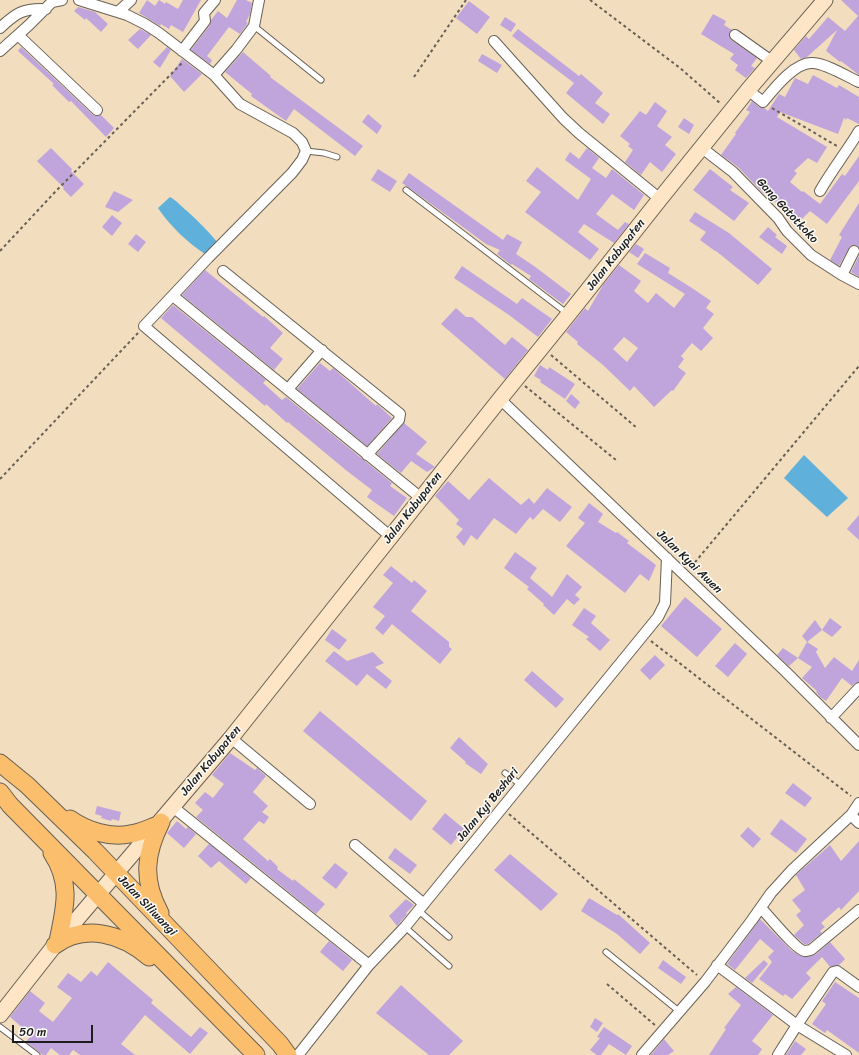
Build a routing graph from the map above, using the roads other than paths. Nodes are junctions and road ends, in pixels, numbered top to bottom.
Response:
1 (79, 0) edge
2 (131, 0) edge
3 (215, 0) edge
4 (259, 0) edge
5 (825, 0) edge
6 (53, 2) edge
7 (105, 3) edge
8 (118, 12) junction
9 (254, 26) junction
10 (0, 28) edge
11 (18, 35) junction
12 (735, 35) dead end
13 (494, 41) dead end
14 (0, 51) edge
15 (186, 53) junction
16 (773, 62) junction
17 (214, 75) junction
18 (321, 80) dead end
19 (859, 82) edge
20 (748, 90) junction
21 (97, 110) dead end
22 (859, 131) edge
23 (702, 148) junction
24 (306, 150) junction
25 (337, 157) dead end
26 (406, 190) dead end
27 (820, 191) dead end
28 (660, 199) junction
29 (854, 250) dead end
30 (223, 271) dead end
31 (842, 275) junction
32 (859, 284) edge
33 (173, 296) junction
34 (568, 315) junction
35 (322, 350) junction
36 (288, 389) junction
37 (500, 399) junction
38 (367, 454) junction
39 (421, 498) junction
40 (391, 537) junction
41 (667, 558) junction
42 (859, 688) edge
43 (831, 718) junction
44 (230, 738) junction
45 (859, 745) edge
46 (0, 753) edge
47 (0, 763) edge
48 (505, 773) dead end
49 (521, 785) junction
50 (29, 787) junction
51 (4, 798) edge
52 (856, 800) edge
53 (310, 804) dead end
54 (173, 807) junction
55 (851, 815) junction
56 (159, 823) junction
57 (859, 823) edge
58 (31, 826) junction
59 (355, 845) dead end
60 (116, 873) junction
61 (98, 893) junction
62 (421, 908) junction
63 (761, 908) junction
64 (859, 910) edge
65 (405, 927) junction
66 (174, 934) junction
67 (449, 937) dead end
68 (56, 943) junction
69 (606, 952) dead end
70 (367, 962) junction
71 (717, 965) junction
72 (449, 966) dead end
73 (859, 987) edge
74 (206, 1004) junction
75 (680, 1012) junction
76 (0, 1015) edge
77 (797, 1025) junction
78 (0, 1027) edge
79 (37, 1055) edge
80 (256, 1055) edge
81 (288, 1055) edge
82 (298, 1055) edge
83 (642, 1055) edge
84 (778, 1055) edge
85 (846, 1055) edge

1 - 7 street
2 - 8 street
3 - 15 street
4 - 9 street
5 - 16 main road, Jalan Kabupaten
6 - 10 street
6 - 11 street
7 - 8 street
8 - 15 street
9 - 17 street
9 - 18 lane
11 - 14 street
11 - 21 street
12 - 16 street
13 - 28 street
15 - 17 street
16 - 20 main road, Jalan Kabupaten
17 - 24 street
19 - 20 street
20 - 23 main road, Jalan Kabupaten
22 - 27 street
23 - 28 main road, Jalan Kabupaten
23 - 31 street, Gang Gatotkoko
24 - 25 lane
24 - 33 street
26 - 34 lane
28 - 34 main road, Jalan Kabupaten
29 - 31 street
30 - 35 street
31 - 32 street, Gang Gatotkoko
33 - 36 street
33 - 40 street
34 - 37 main road, Jalan Kabupaten
35 - 36 street
35 - 38 street
36 - 38 street
37 - 39 main road, Jalan Kabupaten
37 - 41 street, Jalan Kyai Awen
38 - 39 street
39 - 40 main road, Jalan Kabupaten
40 - 44 main road, Jalan Kabupaten
41 - 43 street, Jalan Kyai Awen
41 - 49 street, Jalan Kyi Beshari
42 - 43 street
43 - 45 street, Jalan Kyai Awen
44 - 53 street
44 - 54 main road, Jalan Kabupaten
46 - 50 highway
47 - 50 highway, Jalan Siliwangi
48 - 49 lane
49 - 62 street, Jalan Kyi Beshari
50 - 56 highway
50 - 60 highway, Jalan Siliwangi
51 - 58 highway
52 - 55 street
54 - 56 main road, Jalan Kabupaten
54 - 70 street
55 - 57 street
55 - 63 street
56 - 60 main road, Jalan Kabupaten
56 - 66 highway
58 - 61 highway
58 - 68 highway
59 - 62 street
60 - 61 main road, Jalan Kabupaten
60 - 66 highway, Jalan Siliwangi
61 - 68 main road, Jalan Kabupaten
61 - 74 highway
62 - 65 street, Jalan Kyi Beshari
62 - 67 lane
63 - 64 street
63 - 71 street
65 - 70 street, Jalan Kyi Beshari
65 - 72 lane
66 - 81 highway, Jalan Siliwangi
68 - 74 highway
68 - 76 main road, Jalan Kabupaten
69 - 75 lane
70 - 82 street, Jalan Kyi Beshari
71 - 75 street
71 - 77 street
73 - 77 street
74 - 80 highway
75 - 83 street
77 - 84 street
77 - 85 street
78 - 79 lane

